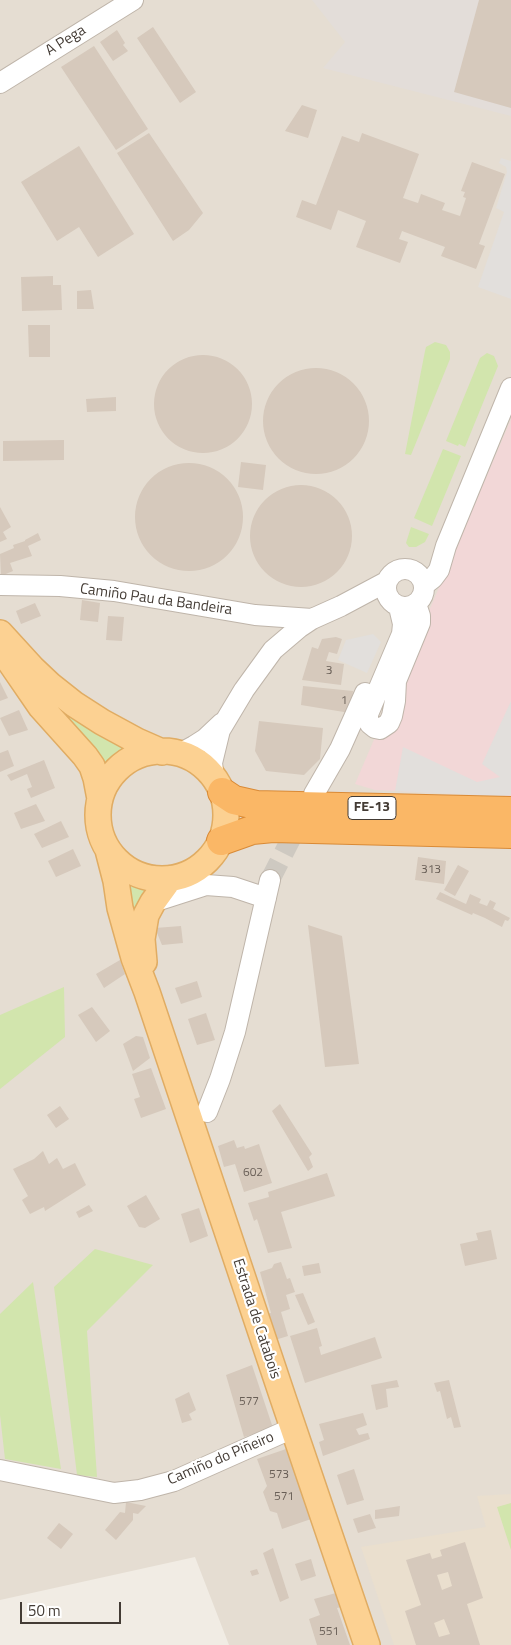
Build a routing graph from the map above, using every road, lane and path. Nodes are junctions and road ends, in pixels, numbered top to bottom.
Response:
1 (133, 0) edge
2 (0, 83) edge
3 (511, 388) edge
4 (446, 546) junction
5 (408, 569) junction
6 (386, 582) junction
7 (0, 585) edge
8 (424, 585) junction
9 (402, 604) junction
10 (341, 606) junction
11 (312, 619) junction
12 (0, 633) edge
13 (0, 646) edge
14 (367, 686) dead end
15 (227, 718) junction
16 (171, 752) junction
17 (223, 790) junction
18 (314, 794) dead end
19 (100, 800) junction
20 (511, 812) edge
21 (511, 834) edge
22 (227, 838) junction
23 (108, 850) junction
24 (169, 880) junction
25 (153, 902) junction
26 (147, 992) junction
27 (207, 1112) dead end
28 (293, 1428) junction
29 (0, 1470) edge
30 (367, 1645) edge

1 - 2 street, A Pega
3 - 4 street
4 - 5 street
4 - 8 street
5 - 6 street
5 - 8 street
6 - 9 street
6 - 10 street
7 - 11 street, Camiño Pau da Bandeira
8 - 9 street
9 - 9 street
9 - 10 street
10 - 11 street
11 - 15 street
12 - 16 main road
13 - 19 main road, Estrada de Catabois
14 - 18 street
15 - 16 street
15 - 17 street
16 - 17 main road
16 - 19 main road, Estrada de Catabois
17 - 20 highway, FE-13
17 - 22 main road
19 - 23 main road, Estrada de Catabois
21 - 22 highway, FE-13
22 - 24 main road
23 - 24 main road, Estrada de Catabois
23 - 26 main road, Estrada de Catabois
24 - 25 main road, Estrada de Catabois
25 - 26 main road, Estrada de Catabois
25 - 27 street
26 - 28 main road, Estrada de Catabois
28 - 29 street, Camiño do Piñeiro
28 - 30 main road, Estrada de Catabois

